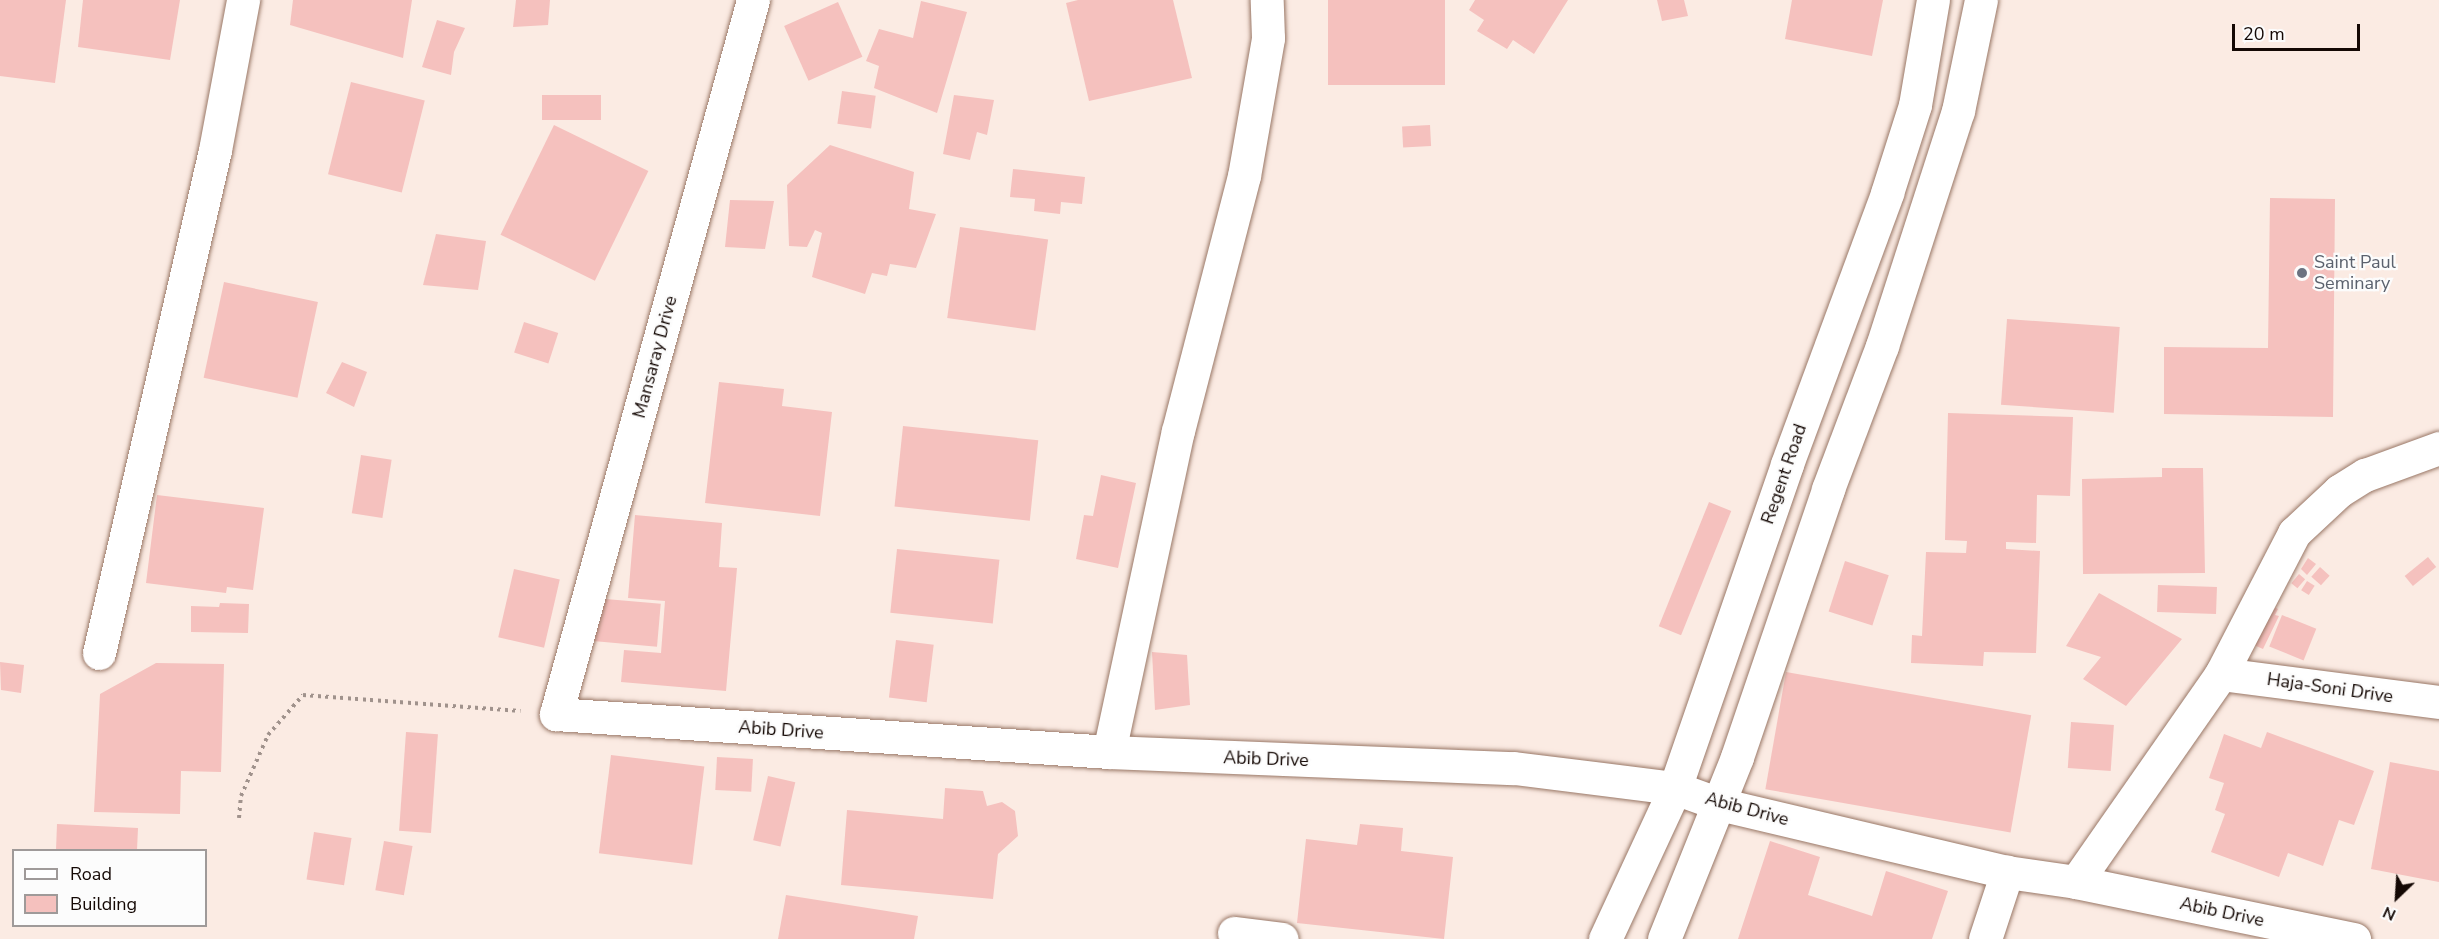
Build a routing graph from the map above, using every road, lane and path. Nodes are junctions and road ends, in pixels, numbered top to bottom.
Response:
1 (243, 0) edge
2 (753, 0) edge
3 (1267, 0) edge
4 (1933, 0) edge
5 (1981, 0) edge
6 (2439, 447) edge
7 (99, 653) dead end
8 (2221, 674) junction
9 (2439, 702) edge
10 (556, 714) junction
11 (1109, 752) junction
12 (1675, 788) junction
13 (1719, 804) junction
14 (239, 818) dead end
15 (2007, 872) junction
16 (2076, 882) junction
17 (1234, 933) dead end
18 (1282, 939) edge
19 (1605, 939) edge
20 (1664, 939) edge
21 (1985, 939) edge
22 (2354, 939) edge

1 - 7 street
2 - 10 street, Mansaray Drive
3 - 11 street
4 - 12 street, Regent Road
5 - 13 street
6 - 8 street
8 - 9 street, Haja-Soni Drive
8 - 16 street
10 - 11 street, Abib Drive
10 - 14 path
11 - 12 street, Abib Drive
12 - 13 street, Abib Drive
12 - 19 street, Regent Road
13 - 15 street, Abib Drive
13 - 20 street
15 - 16 street, Abib Drive
15 - 21 street
16 - 22 street, Abib Drive
17 - 18 street

